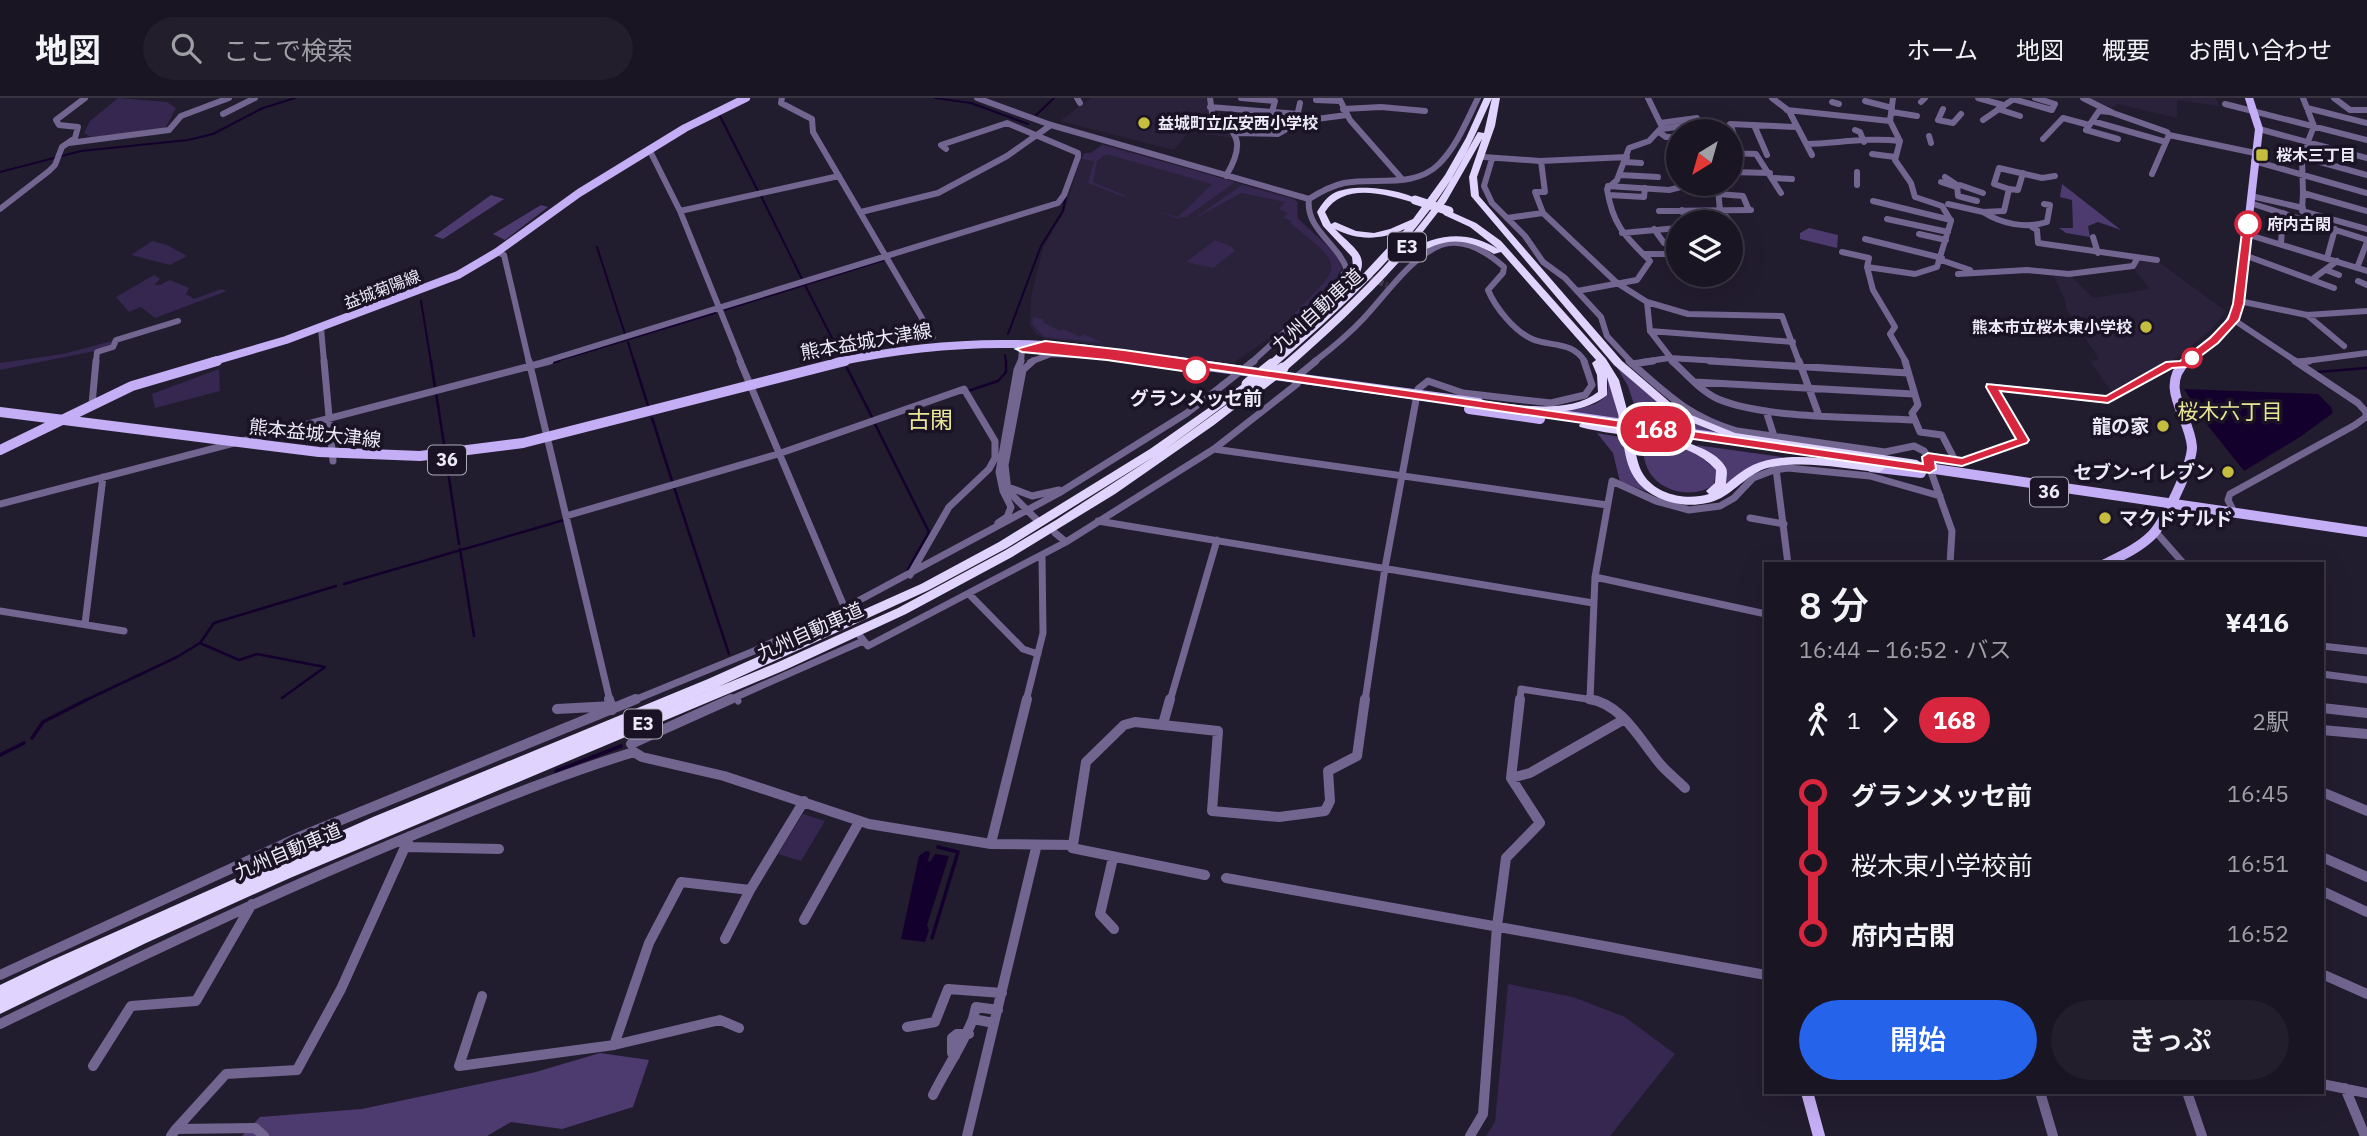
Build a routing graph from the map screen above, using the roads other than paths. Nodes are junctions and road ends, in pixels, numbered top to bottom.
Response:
1 (85, 98) edge
2 (229, 98) edge
3 (254, 98) edge
4 (746, 98) edge
5 (782, 98) edge
6 (977, 98) edge
7 (1210, 98) edge
8 (1241, 98) edge
9 (1478, 98) edge
10 (1488, 98) edge
11 (1496, 98) edge
12 (1648, 98) edge
13 (1893, 98) edge
14 (1978, 98) edge
15 (2035, 98) edge
16 (2083, 98) edge
17 (2249, 98) edge
18 (2303, 98) edge
19 (2334, 98) edge
20 (1778, 99) edge
21 (2015, 99) edge
22 (1315, 100) dead end
23 (1340, 100) edge
24 (1865, 101) dead end
25 (1300, 103) dead end
26 (2225, 104) dead end
27 (1837, 105) edge
28 (1210, 107) junction
29 (2001, 107) junction
30 (2307, 108) junction
31 (1943, 109) dead end
32 (1787, 110) junction
33 (1892, 110) junction
34 (2255, 110) junction
35 (2350, 110) junction
36 (2367, 110) edge
37 (1425, 111) dead end
38 (1272, 112) junction
39 (1345, 112) junction
40 (2113, 113) junction
41 (223, 114) dead end
42 (1298, 114) junction
43 (1961, 114) dead end
44 (1917, 116) dead end
45 (2020, 116) dead end
46 (1697, 118) dead end
47 (2348, 118) junction
48 (1983, 120) dead end
49 (2132, 120) junction
50 (1890, 121) junction
51 (1299, 123) junction
52 (2091, 123) junction
53 (2367, 123) edge
54 (1051, 125) junction
55 (1743, 125) edge
56 (1754, 125) junction
57 (2314, 126) junction
58 (1666, 127) edge
59 (1796, 127) junction
60 (1660, 128) junction
61 (2259, 129) junction
62 (1855, 130) dead end
63 (2124, 130) junction
64 (1235, 134) junction
65 (1800, 135) junction
66 (1811, 135) dead end
67 (1035, 136) junction
68 (1666, 137) edge
69 (1871, 139) junction
70 (2043, 139) dead end
71 (2118, 139) dead end
72 (2168, 139) junction
73 (2367, 140) edge
74 (1900, 141) junction
75 (1885, 142) dead end
76 (2308, 142) junction
77 (69, 143) junction
78 (1807, 144) junction
79 (946, 149) dead end
80 (650, 150) junction
81 (1447, 150) junction
82 (1457, 152) dead end
83 (1743, 153) edge
84 (1767, 155) dead end
85 (1812, 155) dead end
86 (1743, 156) edge
87 (1895, 157) junction
88 (2255, 157) junction
89 (2302, 157) junction
90 (1759, 158) junction
91 (2367, 158) edge
92 (1626, 160) junction
93 (1541, 161) junction
94 (1642, 163) dead end
95 (1857, 172) dead end
96 (1743, 173) edge
97 (2023, 173) junction
98 (2152, 174) dead end
99 (2302, 174) junction
100 (1620, 175) junction
101 (2367, 175) edge
102 (839, 176) junction
103 (1226, 176) junction
104 (1772, 176) junction
105 (2054, 176) dead end
106 (1658, 177) dead end
107 (1402, 179) junction
108 (1791, 179) dead end
109 (1943, 179) dead end
110 (1857, 185) dead end
111 (1959, 185) junction
112 (1608, 186) junction
113 (1645, 188) junction
114 (1666, 188) edge
115 (2009, 189) junction
116 (1781, 193) dead end
117 (1983, 193) dead end
118 (2303, 193) junction
119 (2367, 193) edge
120 (1743, 194) edge
121 (1609, 195) junction
122 (1719, 196) edge
123 (1958, 197) junction
124 (1309, 199) junction
125 (2250, 199) junction
126 (1413, 201) junction
127 (1874, 201) dead end
128 (1977, 201) dead end
129 (2045, 204) dead end
130 (1945, 205) junction
131 (0, 209) edge
132 (1720, 210) joint
133 (680, 211) junction
134 (1659, 211) dead end
135 (1666, 211) edge
136 (2367, 211) edge
137 (861, 212) junction
138 (1448, 212) junction
139 (1983, 212) junction
140 (2303, 212) junction
141 (1543, 213) junction
142 (2283, 213) junction
143 (1418, 216) junction
144 (1507, 218) junction
145 (1887, 219) dead end
146 (1951, 220) junction
147 (2032, 226) junction
148 (1666, 228) edge
149 (1654, 229) junction
150 (2335, 229) junction
151 (2367, 229) edge
152 (1948, 232) junction
153 (1622, 233) junction
154 (1919, 234) dead end
155 (2246, 234) junction
156 (2093, 237) dead end
157 (1864, 239) dead end
158 (1946, 240) junction
159 (2367, 241) edge
160 (1666, 243) edge
161 (2281, 244) junction
162 (1895, 247) junction
163 (497, 252) junction
164 (1842, 252) dead end
165 (2098, 253) junction
166 (1645, 254) junction
167 (1666, 254) edge
168 (1893, 255) dead end
169 (2244, 255) junction
170 (886, 257) junction
171 (2327, 258) junction
172 (1942, 259) junction
173 (2137, 260) junction
174 (2158, 260) dead end
175 (2337, 261) junction
176 (1867, 267) junction
177 (2357, 268) junction
178 (1970, 270) dead end
179 (2326, 270) junction
180 (2367, 271) edge
181 (1387, 272) junction
182 (1540, 273) junction
183 (1958, 274) dead end
184 (2339, 275) dead end
185 (1527, 276) junction
186 (2314, 278) junction
187 (2358, 281) dead end
188 (1617, 283) junction
189 (2367, 285) edge
190 (2334, 288) dead end
191 (1577, 291) junction
192 (2239, 301) junction
193 (1647, 302) junction
194 (719, 309) junction
195 (2367, 311) edge
196 (2307, 315) junction
197 (2234, 320) junction
198 (178, 321) dead end
199 (321, 328) junction
200 (1592, 331) junction
201 (1650, 331) junction
202 (1579, 334) junction
203 (933, 337) dead end
204 (1793, 342) junction
205 (1012, 343) junction
206 (1045, 344) junction
207 (2344, 346) dead end
208 (1022, 349) junction
209 (2367, 354) edge
210 (1107, 356) junction
211 (1669, 358) junction
212 (2298, 362) junction
213 (1632, 364) junction
214 (532, 365) junction
215 (2182, 365) junction
216 (1277, 366) junction
217 (1799, 366) junction
218 (1022, 368) junction
219 (1908, 373) junction
220 (1296, 381) junction
221 (1694, 382) junction
222 (749, 385) junction
223 (1253, 386) junction
224 (1809, 390) junction
225 (1913, 394) junction
226 (1417, 398) junction
227 (1471, 402) junction
228 (92, 404) junction
229 (1766, 411) junction
230 (0, 412) edge
231 (1818, 413) junction
232 (2367, 413) edge
233 (0, 418) edge
234 (330, 418) junction
235 (1629, 418) junction
236 (1913, 420) junction
237 (58, 423) junction
238 (1584, 425) junction
239 (1774, 436) junction
240 (548, 439) junction
241 (1632, 442) junction
242 (238, 443) junction
243 (223, 447) junction
244 (1214, 449) junction
245 (0, 450) edge
246 (778, 454) junction
247 (333, 458) junction
248 (1956, 462) junction
249 (1928, 467) junction
250 (1880, 468) junction
251 (1776, 469) junction
252 (103, 477) junction
253 (1404, 478) junction
254 (1073, 484) junction
255 (1006, 488) junction
256 (1940, 496) junction
257 (0, 504) edge
258 (1606, 505) junction
259 (2168, 506) junction
260 (1027, 512) junction
261 (2234, 512) junction
262 (566, 516) junction
263 (1750, 518) dead end
264 (1037, 520) dead end
265 (1098, 521) junction
266 (1784, 524) junction
267 (2155, 531) junction
268 (1055, 533) dead end
269 (2367, 535) edge
270 (1217, 541) junction
271 (1066, 542) junction
272 (964, 547) junction
273 (1042, 557) junction
274 (1788, 562) edge
275 (1950, 562) edge
276 (2109, 562) edge
277 (2182, 562) edge
278 (1385, 568) junction
279 (909, 576) junction
280 (1595, 577) junction
281 (969, 594) junction
282 (1593, 603) junction
283 (843, 609) junction
284 (0, 611) edge
285 (1764, 614) edge
286 (849, 618) dead end
287 (85, 624) junction
288 (124, 631) dead end
289 (2324, 646) edge
290 (2367, 651) edge
291 (1038, 654) junction
292 (2324, 674) edge
293 (2367, 680) edge
294 (1590, 699) junction
295 (2324, 708) edge
296 (557, 709) dead end
297 (615, 710) junction
298 (2367, 713) edge
299 (1623, 720) junction
300 (1163, 724) junction
301 (2324, 730) edge
302 (2366, 736) edge
303 (632, 745) junction
304 (1511, 778) junction
305 (1685, 788) dead end
306 (2324, 793) edge
307 (804, 801) junction
308 (2367, 811) edge
309 (859, 822) junction
310 (408, 841) junction
311 (991, 843) junction
312 (1073, 845) junction
313 (1036, 848) junction
314 (499, 849) dead end
315 (1113, 858) junction
316 (2324, 858) edge
317 (1205, 875) dead end
318 (2367, 877) edge
319 (1226, 878) dead end
320 (750, 890) junction
321 (2324, 892) edge
322 (252, 904) junction
323 (2367, 912) edge
324 (804, 920) dead end
325 (1497, 926) junction
326 (1114, 929) dead end
327 (725, 939) dead end
328 (0, 975) edge
329 (1764, 975) edge
330 (2324, 975) edge
331 (0, 993) edge
332 (1002, 993) junction
333 (2367, 994) edge
334 (482, 996) dead end
335 (0, 1007) edge
336 (998, 1010) junction
337 (973, 1019) junction
338 (994, 1023) junction
339 (0, 1024) edge
340 (907, 1027) dead end
341 (740, 1028) dead end
342 (614, 1045) junction
343 (93, 1066) dead end
344 (2324, 1084) edge
345 (2345, 1088) junction
346 (2367, 1093) edge
347 (1808, 1094) edge
348 (2041, 1094) edge
349 (2188, 1094) edge
350 (933, 1095) dead end
351 (174, 1132) edge
352 (264, 1136) edge
353 (967, 1136) edge
354 (1471, 1136) edge
355 (1819, 1136) edge
356 (2053, 1136) edge
357 (2202, 1136) edge
358 (2364, 1136) edge

1 - 77 street
2 - 77 street
3 - 41 street
4 - 80 main road, 益城菊陽線
5 - 102 street
6 - 54 street
7 - 28 street
8 - 38 street
9 - 81 street
10 - 143 highway, 九州自動車道 / E3
11 - 181 highway, 九州自動車道 / E3
11 - 182 highway
12 - 60 street
13 - 33 street
14 - 29 street
15 - 21 street
16 - 40 street
17 - 34 main road
18 - 30 street
19 - 35 street
20 - 32 street
21 - 29 street
22 - 23 street
23 - 39 street
24 - 33 street
25 - 42 street
26 - 34 street
27 - 32 street
27 - 50 street
28 - 38 street
28 - 64 street
29 - 45 street
29 - 48 street
30 - 47 street
30 - 57 street
31 - 43 street
32 - 59 street
33 - 44 street
33 - 50 street
34 - 57 street
34 - 61 main road
35 - 36 street
35 - 47 street
37 - 39 street
38 - 42 street
39 - 51 street
39 - 107 street
40 - 49 street
40 - 52 street
42 - 51 street
46 - 60 street
47 - 53 street
49 - 63 street
49 - 72 street
50 - 74 street
51 - 64 street
52 - 63 street
52 - 70 street
52 - 71 street
54 - 67 street
54 - 103 street
55 - 56 street
56 - 59 street
56 - 84 street
57 - 73 street
57 - 76 street
58 - 60 street
59 - 65 street
60 - 68 street
60 - 92 street
61 - 76 street
61 - 88 main road
62 - 69 street
63 - 72 street
64 - 103 street
65 - 66 street
65 - 78 street
67 - 79 street
67 - 137 street
67 - 170 street
69 - 74 street
69 - 75 street
69 - 78 street
69 - 87 street
72 - 88 street
72 - 98 street
74 - 87 street
76 - 89 street
76 - 91 street
77 - 131 street
78 - 85 street
80 - 133 street
80 - 163 main road, 益城菊陽線
81 - 82 street
81 - 107 street
83 - 90 street
86 - 90 street
87 - 130 street
88 - 99 street
88 - 125 main road
89 - 99 street
89 - 101 street
90 - 104 street
92 - 93 street
92 - 94 street
92 - 100 street
93 - 141 street
93 - 144 street
95 - 110 street
96 - 104 street
97 - 105 street
97 - 115 street
97 - 115 street
99 - 118 street
99 - 119 street
100 - 106 street
100 - 112 street
102 - 133 street
102 - 137 street
103 - 124 street
104 - 108 street
104 - 116 street
107 - 124 street
109 - 111 street
111 - 117 street
111 - 123 street
112 - 113 street
112 - 121 street
113 - 114 street
113 - 121 street
115 - 139 street
118 - 136 street
118 - 140 street
120 - 132 street
121 - 153 street
122 - 132 street
123 - 128 street
123 - 130 street
124 - 254 street, bridge
125 - 140 street
125 - 142 street
125 - 155 main road
126 - 138 highway, bridge
126 - 143 highway
126 - 216 highway
127 - 146 street
129 - 147 street
130 - 139 street
130 - 146 street
133 - 194 street
134 - 135 street
137 - 170 street
138 - 182 highway
138 - 185 highway
139 - 147 street
140 - 142 street
140 - 150 street
140 - 151 street
141 - 144 street
141 - 188 street
142 - 161 street
143 - 216 highway, 九州自動車道 / E3
144 - 191 street
145 - 152 street
146 - 152 street
147 - 165 street
148 - 149 street
149 - 153 street
149 - 160 street
150 - 159 street
150 - 171 street
152 - 158 street
153 - 166 street
154 - 158 street
155 - 161 street
155 - 169 main road
156 - 165 street
157 - 162 street
158 - 172 street
159 - 177 street
161 - 171 street
162 - 168 street
162 - 172 street
163 - 199 main road, 益城菊陽線
163 - 214 street
164 - 176 street
165 - 173 street
166 - 167 street
166 - 188 street
169 - 186 street
169 - 192 main road
170 - 194 street
170 - 203 street
171 - 175 street
172 - 176 street
172 - 178 street
173 - 174 street
173 - 183 street
175 - 177 street
175 - 179 street
176 - 219 street
177 - 180 street
179 - 184 street
179 - 186 street
181 - 185 highway
181 - 216 highway, 九州自動車道 / E3
182 - 200 highway
185 - 202 highway
186 - 190 street
187 - 189 street
188 - 191 street
188 - 193 street
191 - 213 street
192 - 196 street
192 - 197 main road
193 - 201 street
193 - 204 street
194 - 214 street
194 - 222 street
195 - 196 street
196 - 207 street
197 - 212 street
197 - 215 main road
198 - 228 street
199 - 228 main road, 益城菊陽線
199 - 234 street
200 - 235 highway
200 - 249 highway
201 - 204 street
201 - 211 street
202 - 227 highway
202 - 235 highway
204 - 217 street
205 - 206 main road, 熊本益城大津線 / 36
205 - 208 street
205 - 222 main road, 熊本益城大津線 / 36
206 - 208 street
206 - 220 main road, 熊本益城大津線 / 36
208 - 210 main road, 熊本益城大津線 / 36
208 - 218 street
208 - 222 main road, 熊本益城大津線 / 36
209 - 212 street
210 - 218 street
210 - 220 main road, 熊本益城大津線 / 36
211 - 213 street
211 - 217 street
211 - 221 street
212 - 232 street
213 - 239 street
214 - 234 street
214 - 240 street
215 - 248 street
215 - 259 main road
216 - 223 highway, 九州自動車道 / E3, bridge
217 - 219 street
217 - 224 street
218 - 255 street
219 - 225 street
220 - 226 main road, 熊本益城大津線 / 36
220 - 226 street
220 - 244 street
221 - 224 street
221 - 229 street
222 - 240 main road, 熊本益城大津線 / 36
222 - 246 street
223 - 331 highway, 九州自動車道 / E3
223 - 335 highway, 九州自動車道 / E3
224 - 225 street
224 - 231 street
225 - 236 street
226 - 227 main road, 熊本益城大津線 / 36
226 - 238 main road, 熊本益城大津線 / 36
226 - 253 street
227 - 249 main road, 熊本益城大津線 / 36
228 - 237 main road, 益城菊陽線
229 - 231 street
229 - 239 street
230 - 237 main road, 熊本益城大津線 / 36
231 - 236 street
232 - 261 street
233 - 237 main road, 熊本益城大津線 / 36
234 - 242 street
234 - 247 street
235 - 241 highway
236 - 248 street
237 - 242 main road, 熊本益城大津線 / 36
237 - 243 main road, 熊本益城大津線 / 36
237 - 245 main road, 益城菊陽線
238 - 241 highway
238 - 250 main road, 熊本益城大津線 / 36
239 - 249 street
240 - 247 main road, 熊本益城大津線 / 36
240 - 262 street
241 - 250 highway
242 - 243 street
242 - 247 main road, 熊本益城大津線 / 36
243 - 247 main road, 熊本益城大津線 / 36
243 - 252 street
244 - 253 street
244 - 265 street
246 - 262 street
246 - 279 street
246 - 283 street
248 - 249 street
249 - 250 main road, 熊本益城大津線 / 36
249 - 256 street
249 - 259 main road, 熊本益城大津線 / 36
251 - 256 street
251 - 258 street
251 - 266 street
252 - 257 street
252 - 287 street
253 - 258 street
253 - 278 street
254 - 255 street
254 - 260 street
255 - 260 street
255 - 272 street
256 - 275 street
258 - 280 street
259 - 261 main road, 熊本益城大津線 / 36
259 - 267 main road
259 - 269 main road, 熊本益城大津線 / 36
260 - 264 street
260 - 272 street
261 - 269 main road, 熊本益城大津線 / 36
262 - 297 street
263 - 266 street
265 - 270 street
265 - 271 street
266 - 274 street
267 - 276 main road
267 - 277 street
268 - 271 street
270 - 278 street
270 - 300 street
271 - 273 street
272 - 279 street
273 - 281 street
273 - 291 street
278 - 282 street
278 - 300 street
279 - 283 street
280 - 282 street
280 - 285 street
281 - 291 street
281 - 303 street
282 - 294 street
283 - 286 street
283 - 297 street
284 - 287 street
287 - 288 street
289 - 290 street
291 - 311 street
292 - 293 street
294 - 299 street
294 - 304 street
295 - 298 street
296 - 297 street
297 - 328 street
299 - 304 street
299 - 305 street
300 - 312 street
301 - 302 street
303 - 307 street
303 - 310 street
304 - 325 street
306 - 308 street
307 - 309 street
307 - 320 street
309 - 311 street
309 - 324 street
310 - 314 street
310 - 322 street
310 - 351 street
311 - 313 street
312 - 313 street
312 - 315 street
313 - 332 street
315 - 317 street
315 - 326 street
316 - 318 street
319 - 325 street
320 - 327 street
320 - 342 street
321 - 323 street
322 - 339 street
322 - 343 street
325 - 329 street
325 - 354 street
330 - 333 street
332 - 336 street
332 - 340 street
334 - 342 street
336 - 337 street
336 - 338 street
337 - 338 street
337 - 350 street
338 - 353 street
341 - 342 street
344 - 345 street
345 - 346 street
345 - 358 street
347 - 355 main road
348 - 356 street
349 - 357 street
351 - 352 street

